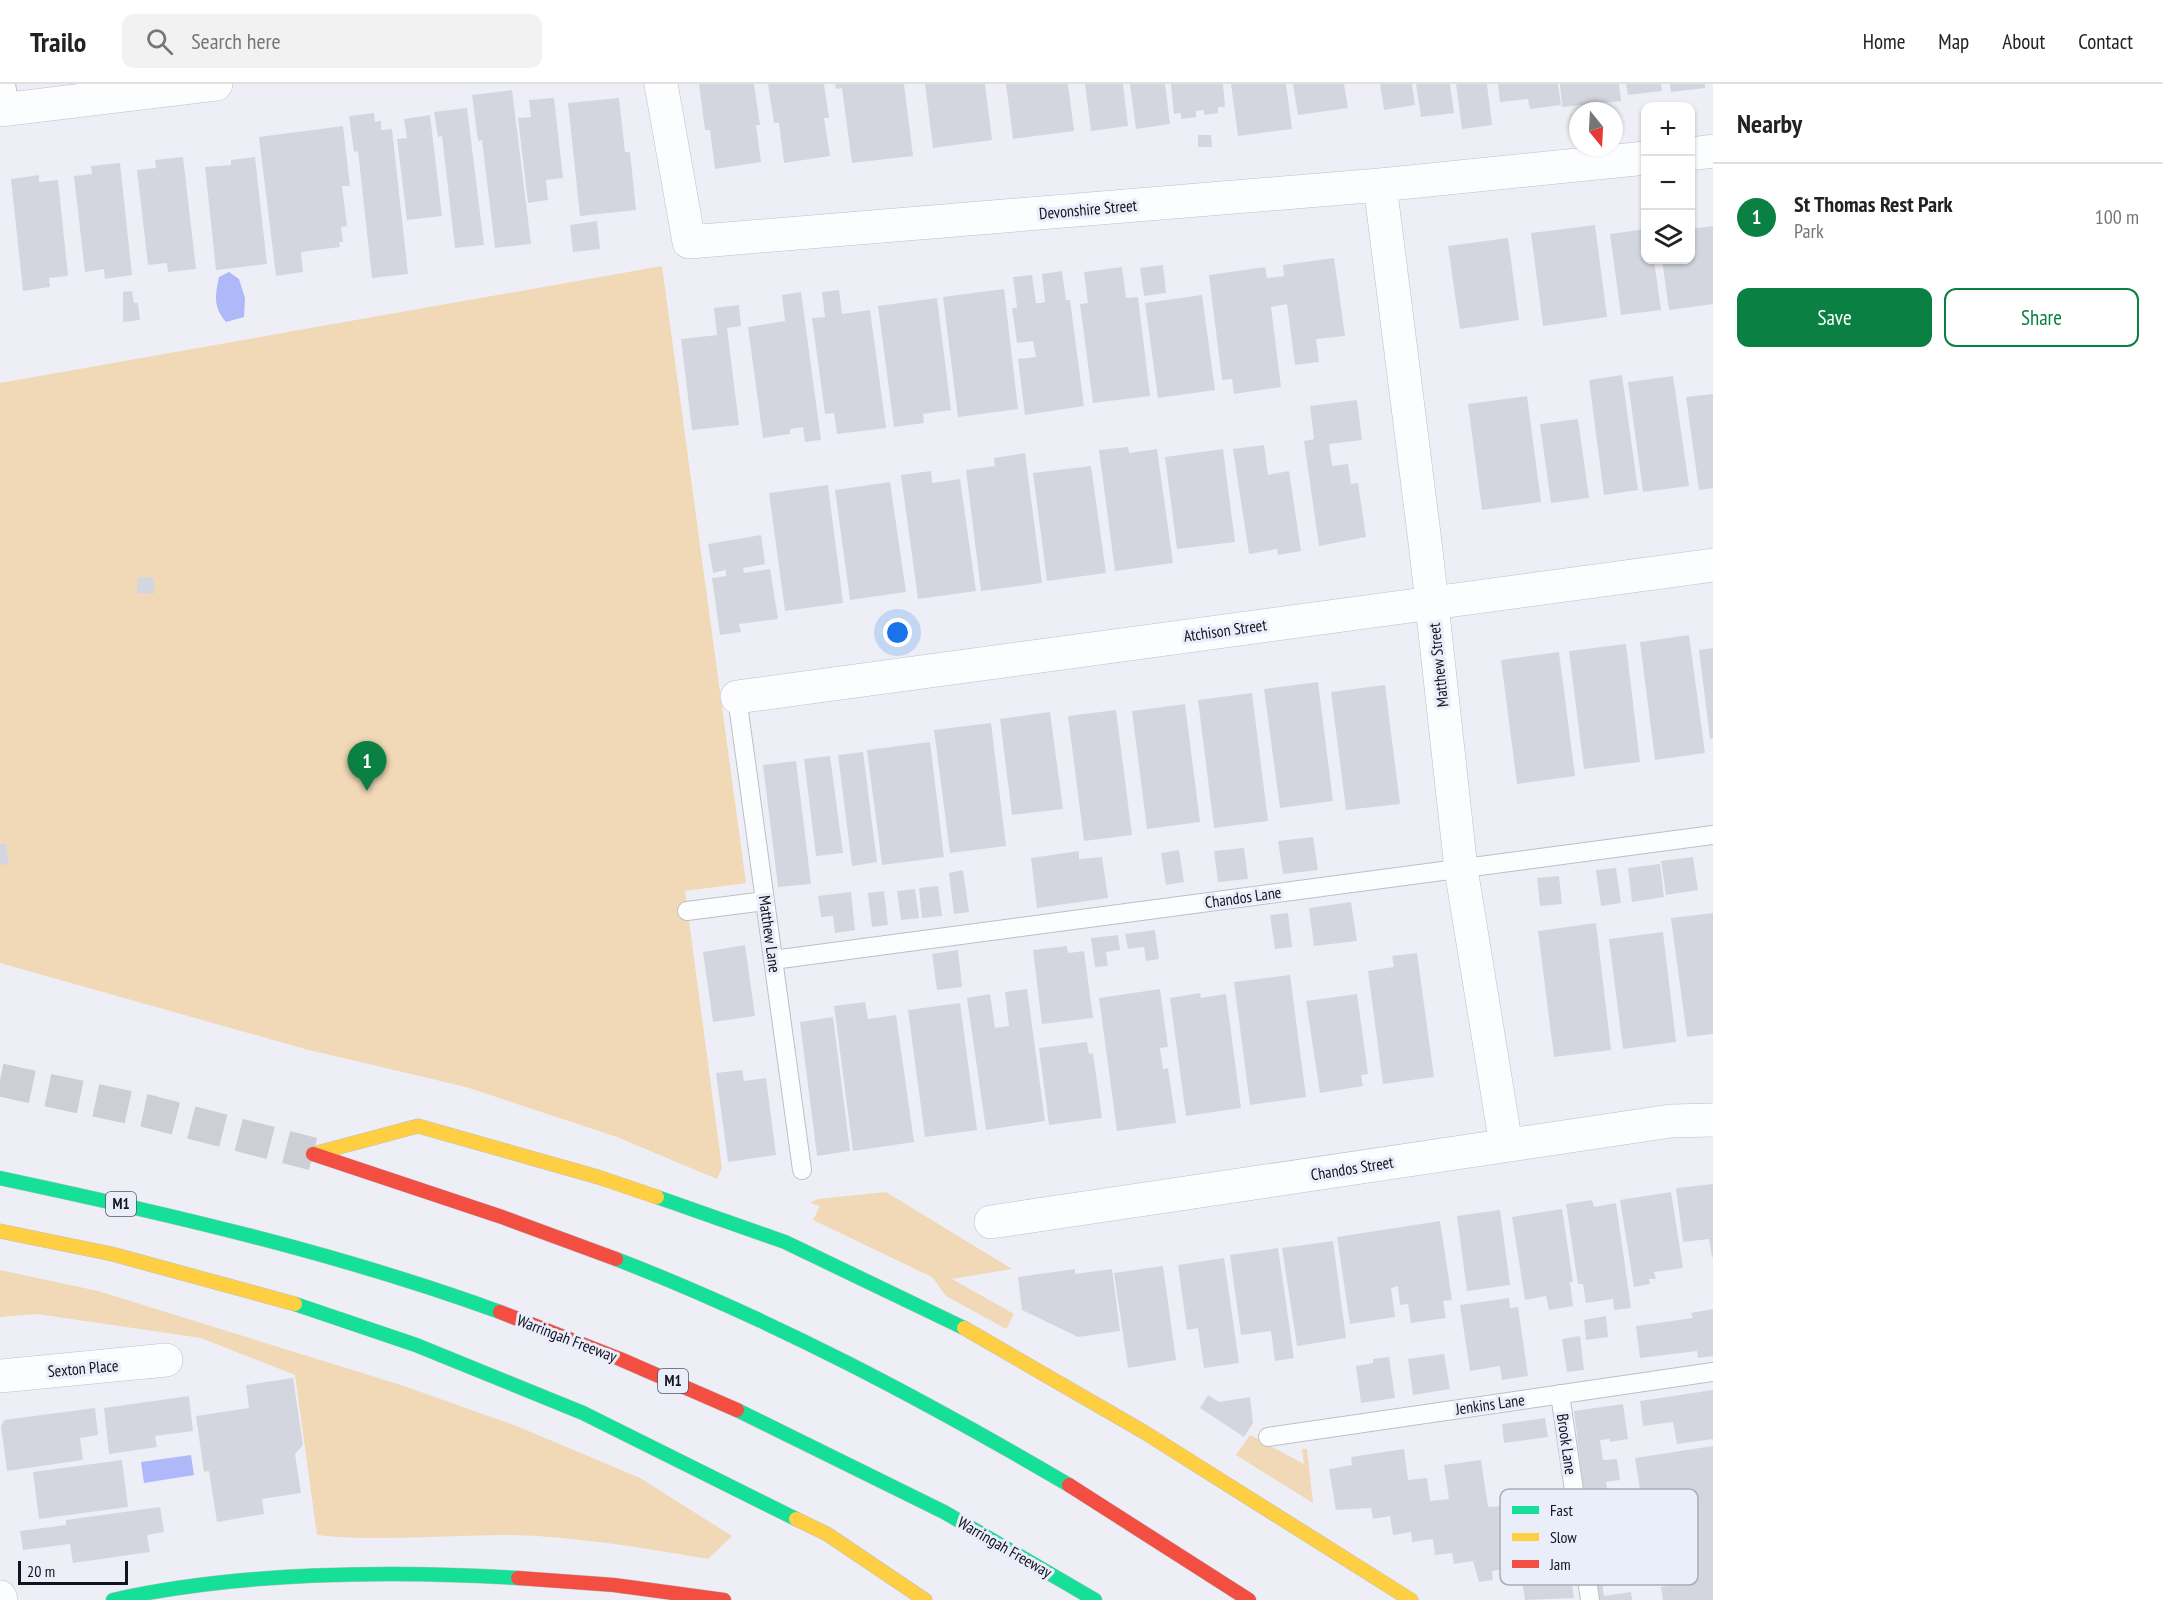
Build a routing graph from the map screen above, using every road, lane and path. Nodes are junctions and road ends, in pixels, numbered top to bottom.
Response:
1 (216, 84) edge
2 (662, 84) edge
3 (5, 101) edge
4 (1713, 151) edge
5 (1695, 153) edge
6 (1641, 159) edge
7 (1380, 185) junction
8 (1713, 565) edge
9 (1431, 602) junction
10 (737, 697) joint
11 (1713, 835) edge
12 (1461, 869) junction
13 (765, 901) junction
14 (687, 911) dead end
15 (773, 960) junction
16 (1713, 1120) edge
17 (1506, 1145) junction
18 (802, 1170) dead end
19 (0, 1178) edge
20 (991, 1222) dead end
21 (0, 1231) edge
22 (166, 1360) dead end
23 (1713, 1372) edge
24 (0, 1376) edge
25 (1560, 1394) junction
26 (1268, 1437) dead end
27 (1574, 1489) edge
28 (1588, 1585) edge
29 (113, 1600) edge
30 (724, 1600) edge
31 (925, 1600) edge
32 (1095, 1600) edge
33 (1249, 1600) edge
34 (1411, 1600) edge
35 (1590, 1600) edge

1 - 3 street
2 - 7 street, Devonshire Street
4 - 5 street
6 - 7 street, Devonshire Street
7 - 9 street, Matthew Street
8 - 9 street, Atchison Street
9 - 10 street, Atchison Street
9 - 12 street, Matthew Street
10 - 13 lane, Matthew Lane
11 - 12 lane, Chandos Lane
12 - 15 lane, Chandos Lane
12 - 17 street, Matthew Street
13 - 14 lane
13 - 15 lane, Matthew Lane
15 - 18 lane, Matthew Lane
16 - 17 street, Chandos Street
17 - 20 street, Chandos Street
19 - 32 highway, Warringah Freeway / M1
21 - 31 highway
22 - 24 street, Sexton Place
23 - 25 lane, Jenkins Lane
25 - 26 lane, Jenkins Lane
25 - 27 lane, Brook Lane
28 - 35 lane, Brook Lane
29 - 30 highway
33 - 34 highway

